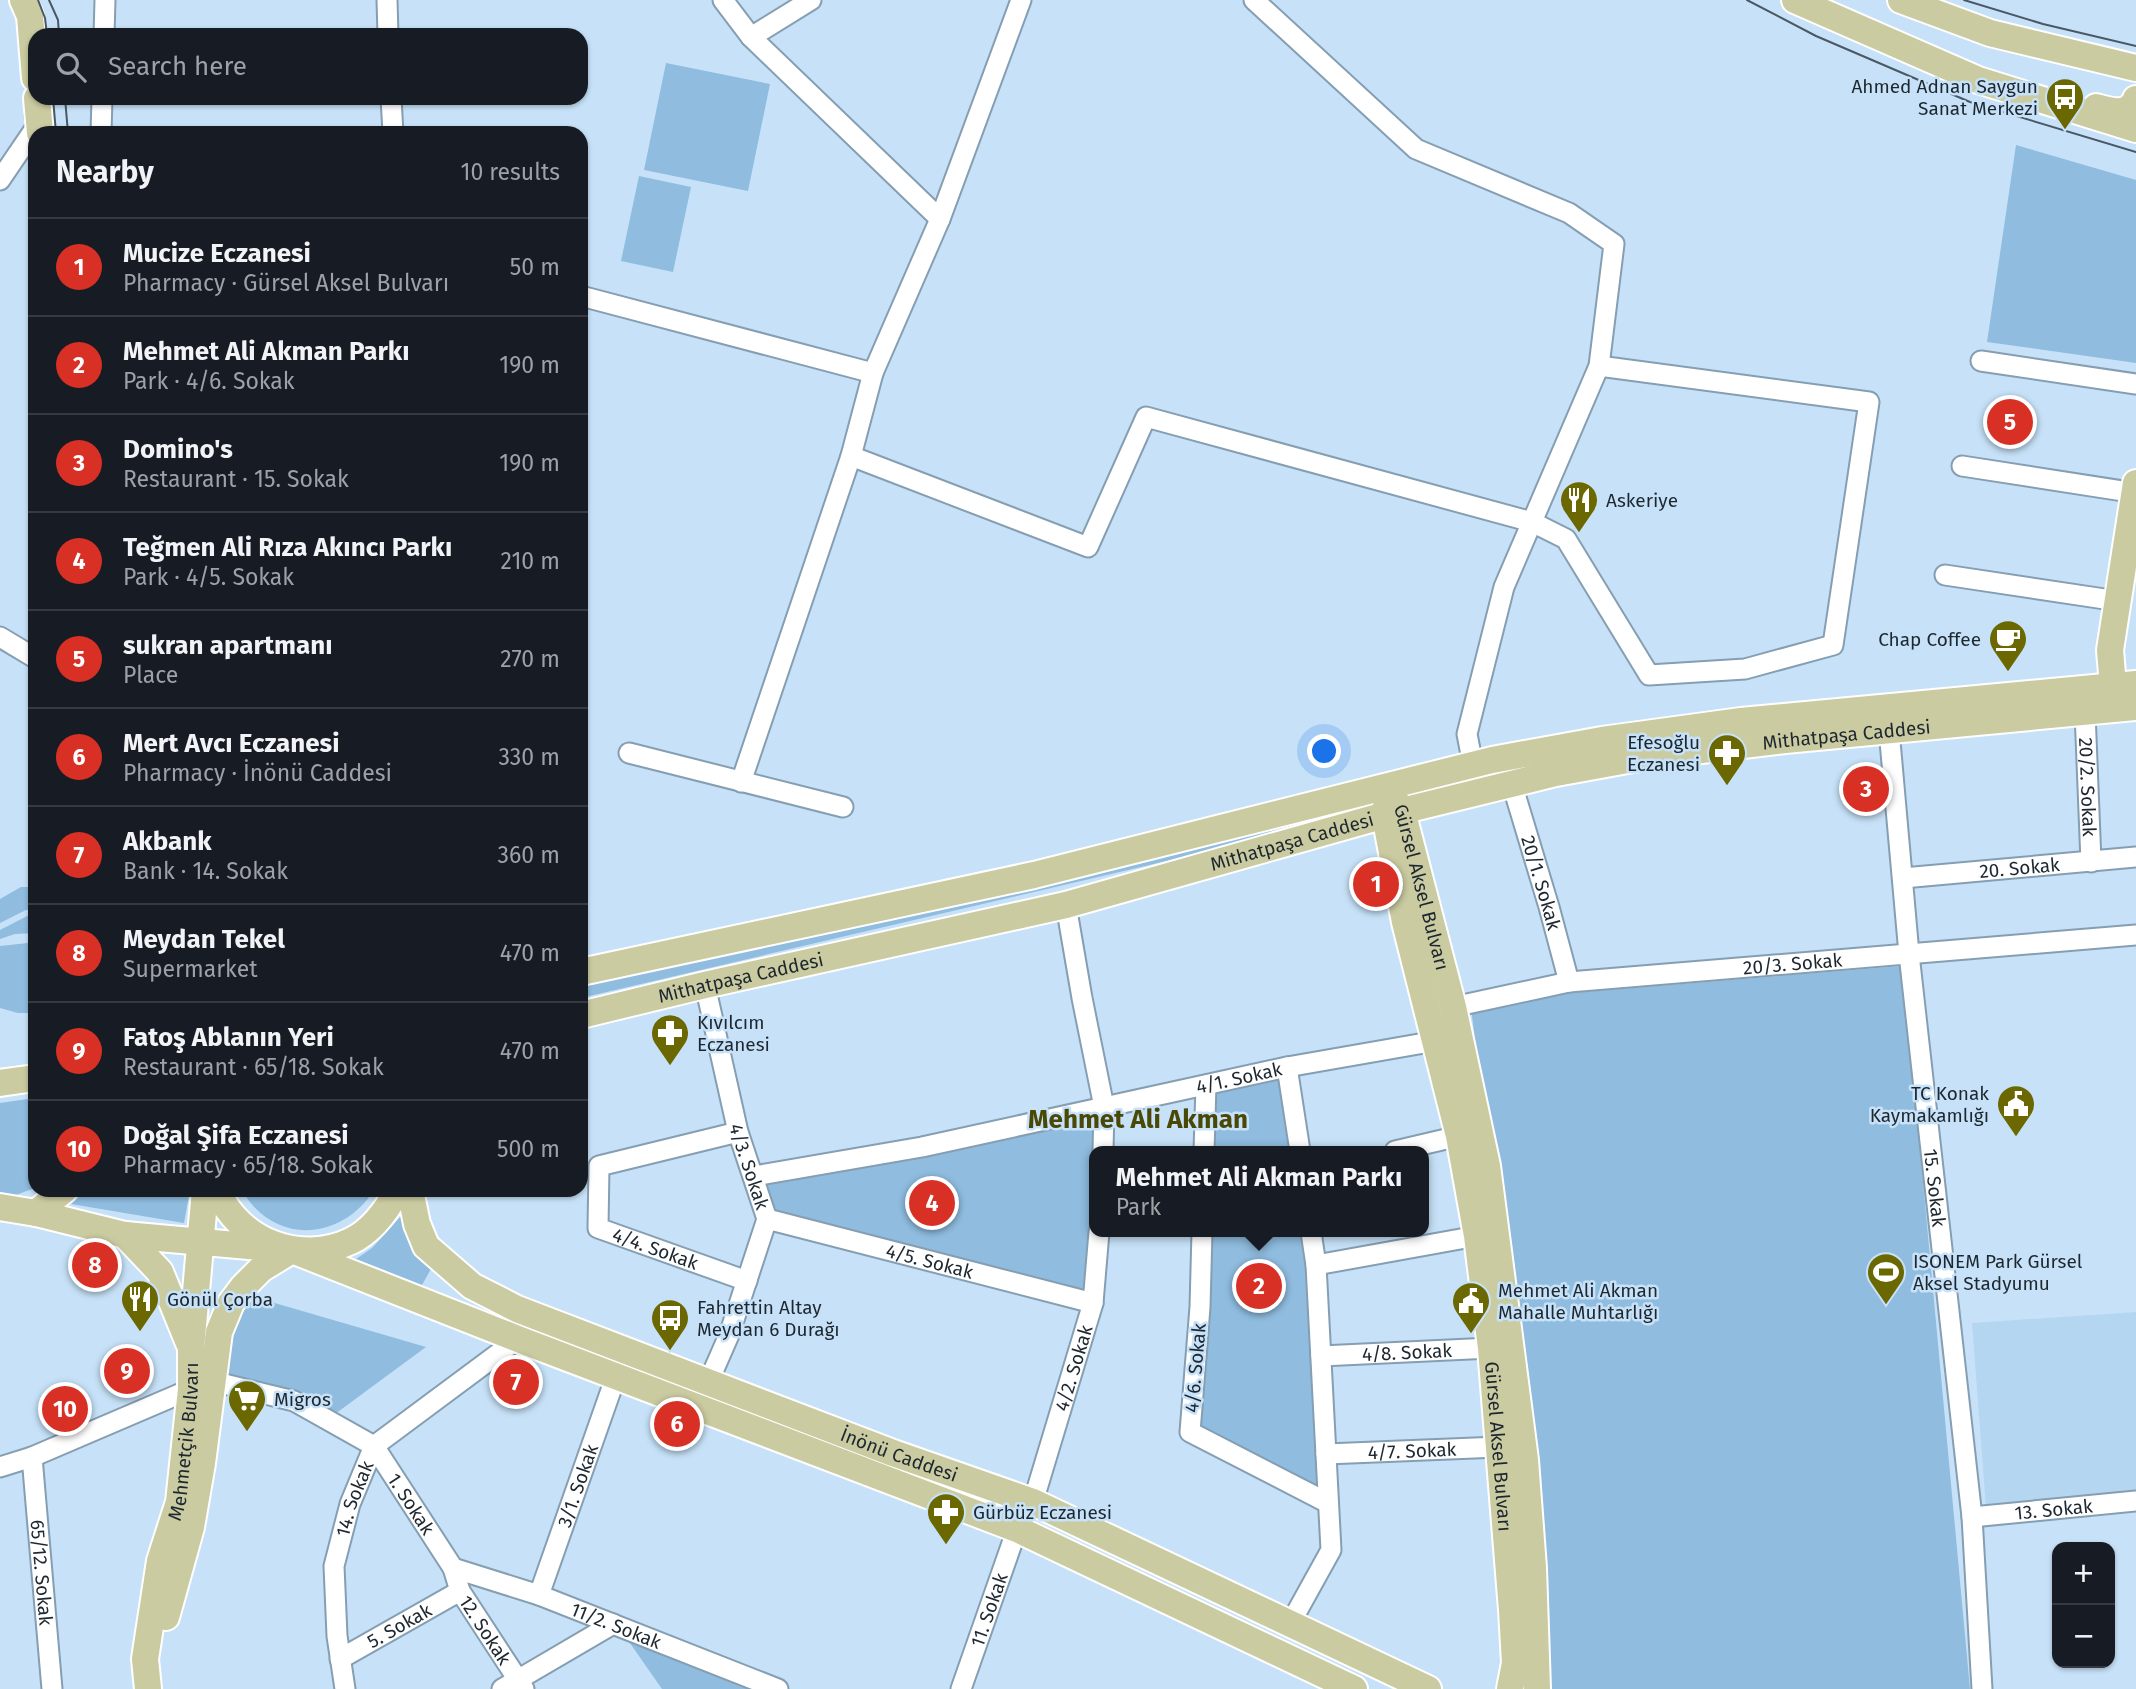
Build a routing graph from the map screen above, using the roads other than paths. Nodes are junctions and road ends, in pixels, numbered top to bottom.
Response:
1 (21, 0) edge
2 (105, 0) edge
3 (387, 0) edge
4 (723, 0) edge
5 (811, 0) edge
6 (1021, 0) edge
7 (1254, 0) edge
8 (1795, 0) edge
9 (1901, 0) edge
10 (31, 28) edge
11 (104, 28) edge
12 (388, 28) edge
13 (28, 37) edge
14 (751, 37) junction
15 (2094, 59) junction
16 (2136, 68) edge
17 (1978, 80) junction
18 (2136, 85) edge
19 (2136, 99) edge
20 (34, 105) edge
21 (38, 105) edge
22 (102, 105) edge
23 (391, 105) edge
24 (2083, 113) junction
25 (36, 126) edge
26 (39, 126) edge
27 (101, 126) edge
28 (393, 126) edge
29 (2136, 129) edge
30 (28, 139) edge
31 (2136, 145) edge
32 (0, 180) edge
33 (940, 219) junction
34 (588, 298) edge
35 (1981, 361) dead end
36 (1599, 366) junction
37 (873, 373) junction
38 (2136, 384) edge
39 (851, 456) junction
40 (1962, 466) dead end
41 (2135, 490) edge
42 (1532, 522) junction
43 (1945, 575) dead end
44 (2118, 601) junction
45 (0, 636) edge
46 (28, 654) edge
47 (2129, 696) edge
48 (2085, 712) junction
49 (1889, 730) junction
50 (629, 753) dead end
51 (1473, 765) junction
52 (741, 782) junction
53 (1512, 783) junction
54 (1388, 788) junction
55 (1464, 795) junction
56 (843, 807) dead end
57 (1394, 813) junction
58 (2136, 857) edge
59 (2091, 862) junction
60 (1903, 878) junction
61 (1066, 905) junction
62 (2136, 935) edge
63 (1909, 954) junction
64 (588, 971) edge
65 (1569, 982) junction
66 (705, 985) junction
67 (1452, 1007) junction
68 (588, 1013) edge
69 (1436, 1041) junction
70 (1287, 1068) junction
71 (28, 1079) edge
72 (0, 1083) edge
73 (1206, 1085) junction
74 (1104, 1107) junction
75 (738, 1132) junction
76 (1459, 1136) junction
77 (1103, 1146) edge
78 (1204, 1146) edge
79 (1299, 1146) edge
80 (1416, 1146) edge
81 (754, 1176) junction
82 (55, 1197) edge
83 (204, 1197) edge
84 (221, 1197) edge
85 (394, 1197) edge
86 (412, 1197) edge
87 (0, 1207) edge
88 (36, 1213) junction
89 (767, 1219) junction
90 (125, 1235) junction
91 (1477, 1236) junction
92 (1099, 1237) edge
93 (1202, 1237) edge
94 (1312, 1237) edge
95 (201, 1243) junction
96 (292, 1250) junction
97 (1316, 1265) junction
98 (747, 1281) junction
99 (1093, 1303) junction
100 (519, 1339) junction
101 (191, 1348) junction
102 (1491, 1348) junction
103 (1321, 1356) junction
104 (616, 1376) junction
105 (708, 1383) junction
106 (201, 1385) junction
107 (374, 1446) junction
108 (1499, 1447) junction
109 (1326, 1454) junction
110 (32, 1457) junction
111 (0, 1467) edge
112 (1033, 1502) junction
113 (2136, 1502) edge
114 (1328, 1503) junction
115 (1972, 1517) junction
116 (1017, 1529) junction
117 (453, 1568) junction
118 (460, 1591) junction
119 (539, 1595) junction
120 (613, 1624) junction
121 (1290, 1624) junction
122 (340, 1658) junction
123 (514, 1686) edge
124 (775, 1688) edge
125 (52, 1689) edge
126 (148, 1689) edge
127 (163, 1689) edge
128 (345, 1689) edge
129 (961, 1689) edge
130 (1354, 1689) edge
131 (1428, 1689) edge
132 (1510, 1689) edge
133 (1537, 1689) edge
134 (1982, 1689) edge

1 - 10 main road
1 - 13 street
2 - 11 street
3 - 12 street
4 - 14 street
5 - 14 street
6 - 33 street
7 - 36 street
8 - 17 main road
9 - 15 main road
14 - 33 street
15 - 16 main road
15 - 18 main road
17 - 19 main road
17 - 24 main road
20 - 25 street
21 - 26 main road
22 - 27 street
23 - 28 street
24 - 29 main road
24 - 31 main road
30 - 32 street
33 - 37 street
34 - 37 street
35 - 38 street
36 - 42 street
36 - 42 street
37 - 39 street
39 - 42 street
39 - 52 street
40 - 41 street
41 - 44 main road
42 - 51 street
43 - 44 street
44 - 47 main road
45 - 46 street
47 - 48 main road, Mithatpaşa Caddesi
47 - 51 main road, Mithatpaşa Caddesi
48 - 49 main road, Mithatpaşa Caddesi
48 - 59 street, 20/2. Sokak
49 - 53 main road, Mithatpaşa Caddesi
49 - 60 street, 15. Sokak
50 - 52 street
51 - 54 main road, Mithatpaşa Caddesi
51 - 55 street
52 - 56 street
53 - 55 main road, Mithatpaşa Caddesi
53 - 65 street, 20/1. Sokak
54 - 57 main road, Gürsel Aksel Bulvarı
54 - 64 main road, Mithatpaşa Caddesi
55 - 57 main road, Mithatpaşa Caddesi
57 - 61 main road, Mithatpaşa Caddesi
57 - 67 main road, Gürsel Aksel Bulvarı
57 - 69 main road, Gürsel Aksel Bulvarı
58 - 59 street, 20. Sokak
59 - 60 street, 20. Sokak
60 - 63 street, 15. Sokak
61 - 66 main road, Mithatpaşa Caddesi
61 - 74 street
62 - 63 street, 20/3. Sokak
63 - 65 street, 20/3. Sokak
63 - 115 street, 15. Sokak
65 - 67 street, 20/3. Sokak
66 - 68 main road, Mithatpaşa Caddesi
66 - 75 street, 4/3. Sokak
67 - 69 main road
67 - 133 main road, Gürsel Aksel Bulvarı
69 - 70 street, 4/1. Sokak
69 - 76 main road, Gürsel Aksel Bulvarı
70 - 73 street, 4/1. Sokak
70 - 79 street
71 - 72 main road
73 - 74 street, 4/1. Sokak
73 - 78 street
74 - 77 street
74 - 81 street, 4/1. Sokak
75 - 81 street, 4/3. Sokak
75 - 98 street, 4/4. Sokak
76 - 80 street
76 - 91 main road, Gürsel Aksel Bulvarı
81 - 89 street, 4/3. Sokak
82 - 88 main road
83 - 95 main road, Mehmetçik Bulvarı
84 - 96 main road, İnönü Caddesi
85 - 96 main road
86 - 105 main road, İnönü Caddesi
87 - 88 main road
88 - 90 main road
89 - 98 street, 4/3. Sokak
89 - 99 street, 4/5. Sokak
90 - 95 main road
90 - 101 main road
91 - 97 street
91 - 102 main road, Gürsel Aksel Bulvarı
92 - 99 street, 4/2. Sokak
93 - 114 street, 4/6. Sokak
94 - 97 street
95 - 96 main road
95 - 101 main road, Mehmetçik Bulvarı
96 - 100 main road, İnönü Caddesi
96 - 106 main road, Mehmetçik Bulvarı
97 - 103 street
98 - 105 street, 4/3. Sokak
99 - 112 street, 4/2. Sokak
100 - 104 main road, İnönü Caddesi
100 - 107 street, 14. Sokak
101 - 106 main road, Mehmetçik Bulvarı
102 - 103 street, 4/8. Sokak
102 - 108 main road, Gürsel Aksel Bulvarı
103 - 109 street
104 - 116 main road, İnönü Caddesi
104 - 119 street, 3/1. Sokak
105 - 112 main road, İnönü Caddesi
106 - 107 street, 1. Sokak
106 - 110 street
106 - 126 main road, Mehmetçik Bulvarı
106 - 127 main road, Mehmetçik Bulvarı
107 - 117 street, 1. Sokak
107 - 122 street, 14. Sokak
108 - 109 street, 4/7. Sokak
108 - 132 main road, Gürsel Aksel Bulvarı
109 - 114 street
110 - 111 street
110 - 125 street, 65/12. Sokak
112 - 121 main road, İnönü Caddesi
113 - 115 street, 13. Sokak
114 - 121 street
115 - 134 street, 15. Sokak
116 - 129 street, 11. Sokak
116 - 130 main road, İnönü Caddesi
117 - 118 street, 12. Sokak
117 - 119 street, 11/2. Sokak
118 - 122 street, 5. Sokak
118 - 123 street, 12. Sokak
119 - 120 street, 11/2. Sokak
120 - 123 street
120 - 124 street, 11/2. Sokak
121 - 131 main road, İnönü Caddesi
122 - 128 street, 14. Sokak

